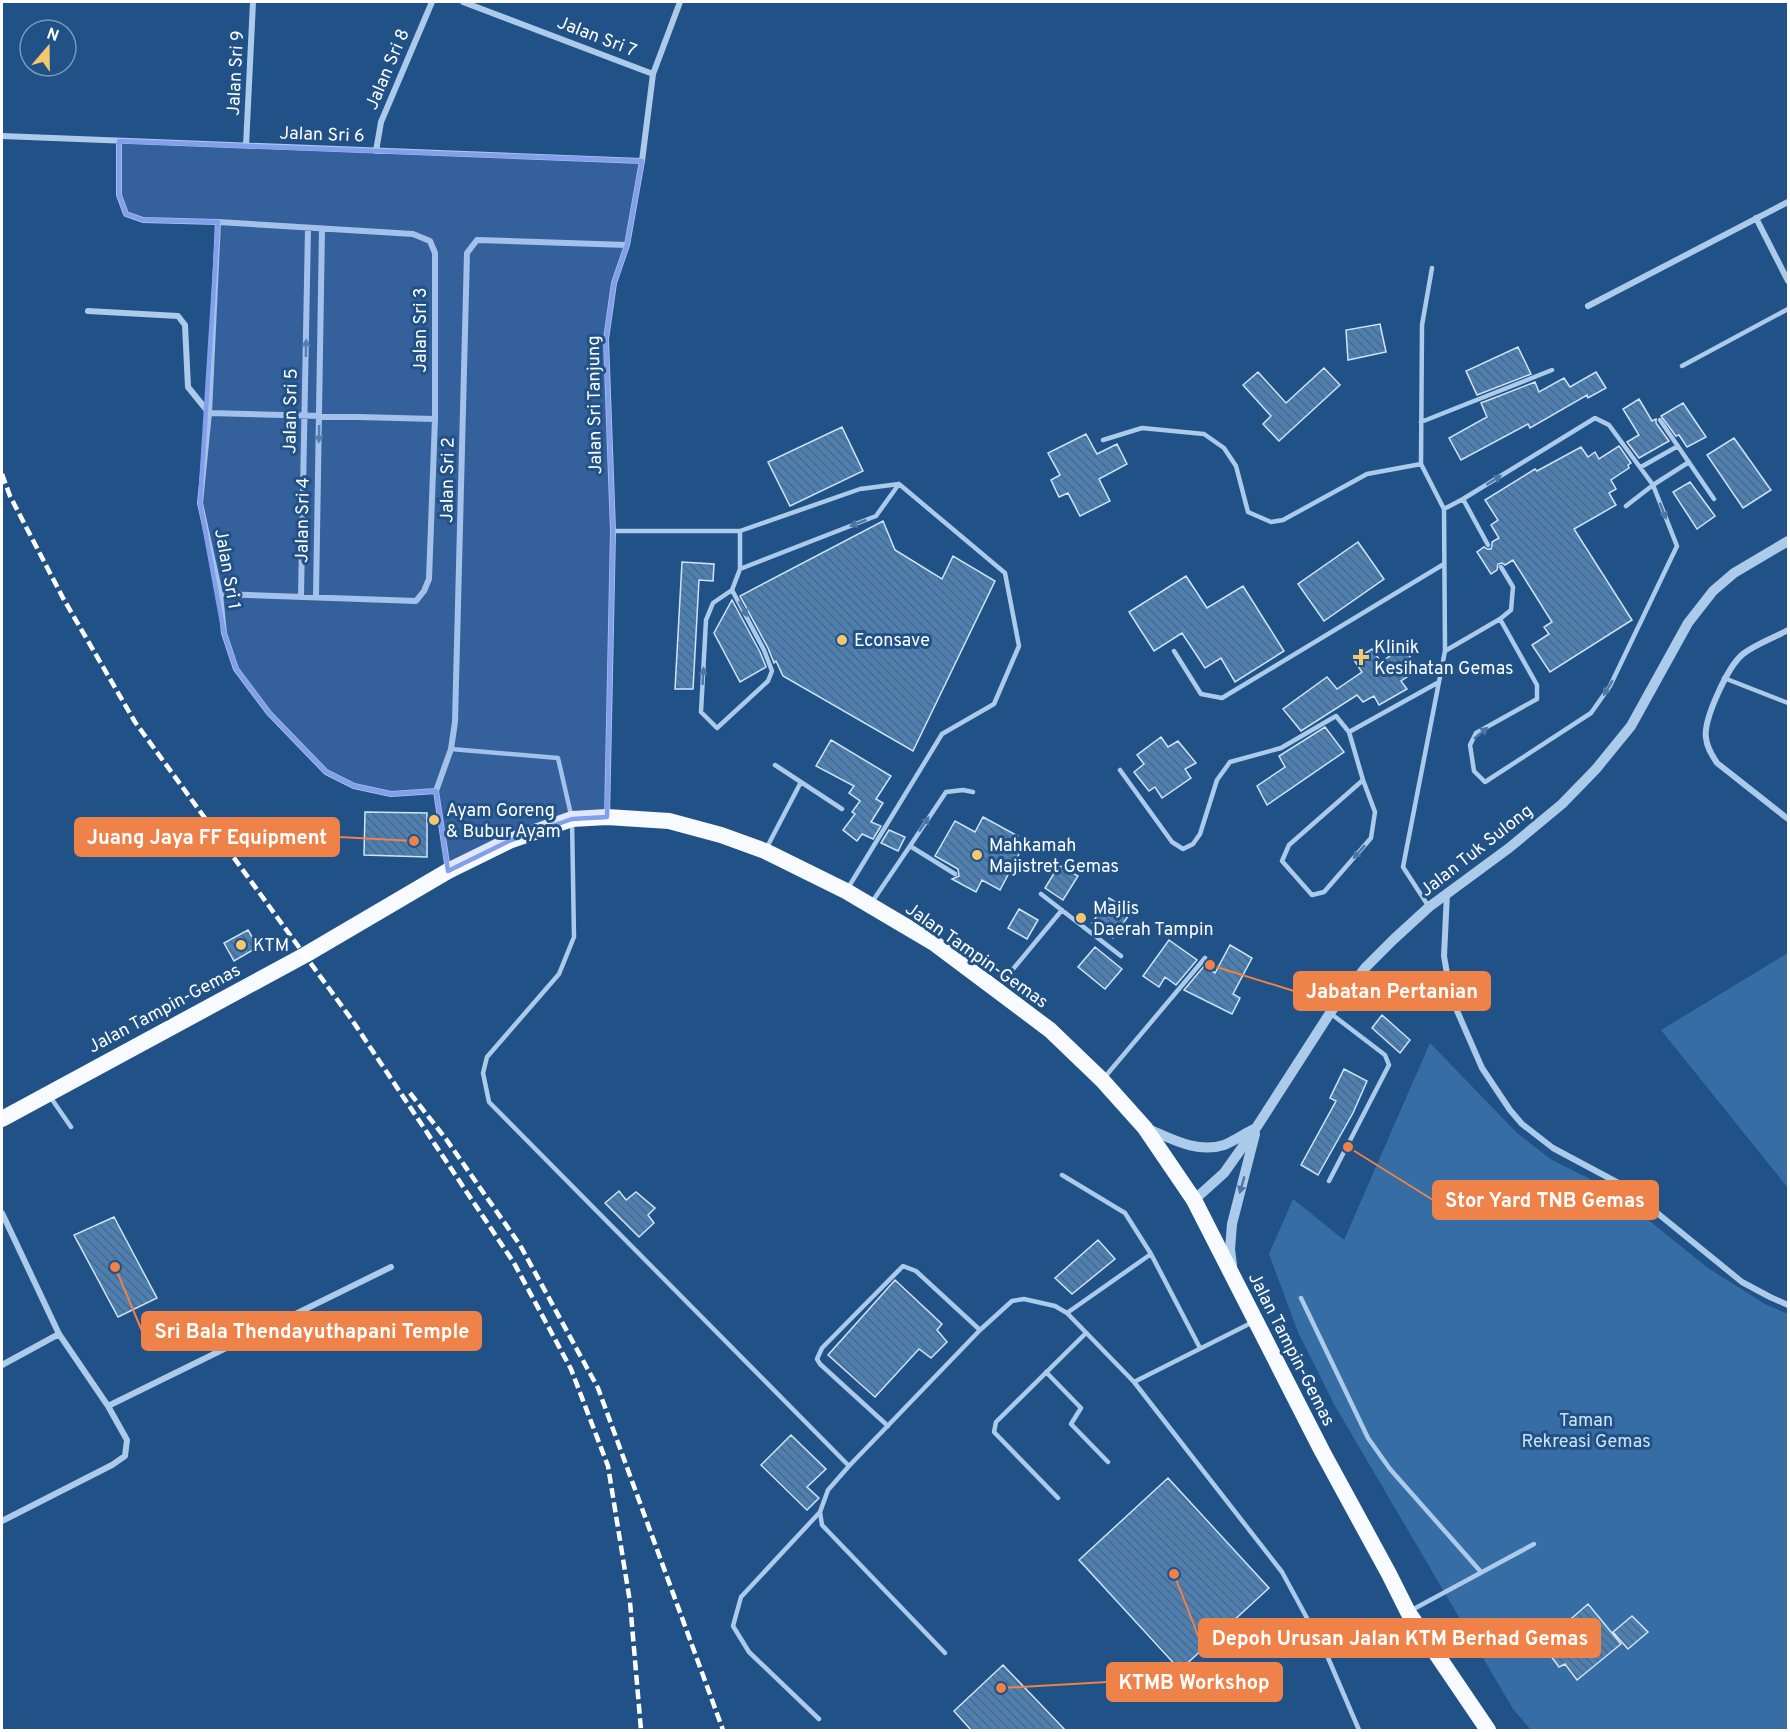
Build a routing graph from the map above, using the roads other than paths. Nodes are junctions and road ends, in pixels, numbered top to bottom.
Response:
1 (253, 2) edge
2 (432, 2) edge
3 (463, 2) edge
4 (680, 2) edge
5 (653, 74) junction
6 (2, 136) edge
7 (119, 141) junction
8 (246, 146) junction
9 (376, 151) junction
10 (642, 161) junction
11 (1788, 202) edge
12 (1756, 219) junction
13 (218, 222) junction
14 (308, 228) junction
15 (322, 228) junction
16 (627, 245) junction
17 (1432, 268) dead end
18 (1788, 281) edge
19 (1588, 306) dead end
20 (1788, 309) edge
21 (88, 311) dead end
22 (1682, 366) dead end
23 (1552, 370) dead end
24 (209, 413) junction
25 (304, 415) junction
26 (319, 416) junction
27 (435, 419) junction
28 (1660, 420) dead end
29 (1421, 422) junction
30 (1103, 440) dead end
31 (1678, 446) junction
32 (1689, 462) junction
33 (1422, 464) junction
34 (1641, 467) junction
35 (899, 484) junction
36 (1653, 485) junction
37 (1463, 499) junction
38 (1714, 499) dead end
39 (1626, 506) dead end
40 (1444, 509) junction
41 (613, 531) junction
42 (740, 531) junction
43 (1788, 541) edge
44 (1488, 545) dead end
45 (1444, 564) junction
46 (1501, 567) dead end
47 (740, 568) junction
48 (732, 590) junction
49 (220, 594) junction
50 (301, 596) junction
51 (316, 596) junction
52 (1500, 619) junction
53 (1788, 630) edge
54 (1173, 651) dead end
55 (1445, 651) junction
56 (1724, 678) junction
57 (1439, 682) junction
58 (1788, 703) edge
59 (1349, 732) junction
60 (451, 749) junction
61 (775, 765) dead end
62 (1120, 770) dead end
63 (1363, 780) junction
64 (801, 782) junction
65 (436, 791) junction
66 (973, 792) dead end
67 (842, 809) dead end
68 (607, 817) junction
69 (572, 819) junction
70 (1788, 819) edge
71 (910, 846) junction
72 (765, 851) junction
73 (448, 870) junction
74 (955, 874) dead end
75 (846, 891) junction
76 (1448, 892) junction
77 (1041, 894) dead end
78 (870, 904) junction
79 (1429, 908) junction
80 (1062, 910) junction
81 (1121, 956) dead end
82 (1205, 958) dead end
83 (996, 989) junction
84 (1330, 1013) junction
85 (1102, 1080) junction
86 (48, 1093) junction
87 (2, 1119) edge
88 (71, 1127) dead end
89 (1145, 1128) junction
90 (1256, 1128) junction
91 (1062, 1175) dead end
92 (1329, 1181) dead end
93 (1194, 1200) junction
94 (2, 1213) edge
95 (1150, 1254) junction
96 (391, 1267) dead end
97 (1234, 1277) junction
98 (1301, 1298) dead end
99 (1788, 1305) edge
100 (1066, 1313) junction
101 (1255, 1320) junction
102 (980, 1330) junction
103 (1086, 1332) junction
104 (59, 1334) junction
105 (1200, 1348) junction
106 (2, 1365) edge
107 (1046, 1372) junction
108 (1134, 1382) junction
109 (108, 1406) junction
110 (888, 1425) junction
111 (1108, 1462) dead end
112 (849, 1466) junction
113 (1058, 1498) dead end
114 (820, 1512) junction
115 (2, 1521) edge
116 (1534, 1544) dead end
117 (1481, 1572) junction
118 (1408, 1612) junction
119 (945, 1653) dead end
120 (819, 1719) dead end
121 (1359, 1731) edge
122 (1488, 1731) edge

1 - 8 street, Jalan Sri 9
2 - 9 street, Jalan Sri 8
3 - 5 street, Jalan Sri 7
4 - 5 street, Jalan Sri Tanjung
5 - 10 street, Jalan Sri Tanjung
6 - 7 street, Jalan Sri 6
7 - 8 street, Jalan Sri 6
7 - 13 street, Jalan Sri 3
8 - 9 street, Jalan Sri 6
9 - 10 street, Jalan Sri 6
10 - 16 street, Jalan Sri Tanjung
11 - 12 street
12 - 18 street
12 - 19 street
13 - 14 street, Jalan Sri 3
13 - 24 street, Jalan Sri 1
14 - 15 street, Jalan Sri 3
25 -> 14 street, Jalan Sri 5
15 - 26 street, Jalan Sri 4
15 - 27 street, Jalan Sri 3
16 - 41 street, Jalan Sri Tanjung
16 - 60 street, Jalan Sri 2
17 - 29 lane
20 - 22 lane
21 - 24 street
23 - 29 lane
24 - 25 street
24 - 49 street, Jalan Sri 1
25 - 26 street
25 - 50 street, Jalan Sri 5
26 - 27 street
26 -> 51 street, Jalan Sri 4
27 - 51 street, Jalan Sri 3
28 - 31 lane
29 - 33 lane
30 - 33 lane
31 - 32 lane
31 - 34 lane
32 - 36 lane
32 - 38 lane
33 - 40 lane
34 - 36 lane
37 -> 34 lane
35 - 42 lane
35 -> 47 lane
35 - 75 lane
36 - 39 lane
36 -> 52 lane
37 - 40 lane
37 - 44 lane
40 - 45 lane
41 - 42 lane
41 - 68 street, Jalan Sri Tanjung
42 - 47 lane
43 - 76 street, Jalan Tuk Sulong
45 - 54 lane
45 - 55 lane
46 - 52 lane
47 - 48 lane
48 -> 48 lane
49 - 50 street, Jalan Sri 3
49 - 65 street, Jalan Sri 1
50 - 51 street, Jalan Sri 3
52 - 55 lane
53 - 56 street
55 - 57 lane
56 - 58 lane
56 - 70 street
57 - 59 lane
57 - 79 lane
59 - 62 lane
59 - 63 lane
60 - 65 street, Jalan Sri 2
60 - 69 lane
61 - 64 lane
63 -> 63 lane
64 - 67 lane
64 - 72 lane
65 - 73 street, Jalan Sri 2
71 -> 66 lane
68 - 69 highway, Jalan Tampin-Gemas
68 - 72 highway, Jalan Tampin-Gemas
69 - 73 highway, Jalan Tampin-Gemas
69 - 112 lane
71 - 74 lane
71 - 78 lane
72 - 75 highway, Jalan Tampin-Gemas
73 - 86 highway, Jalan Tampin-Gemas
75 - 78 highway, Jalan Tampin-Gemas
76 - 79 street, Jalan Tuk Sulong
76 - 99 street
77 - 80 lane
78 - 83 highway, Jalan Tampin-Gemas
79 - 84 street, Jalan Tuk Sulong
80 - 81 lane
80 - 83 lane
82 - 85 lane
83 - 85 highway, Jalan Tampin-Gemas
84 - 90 street, Jalan Tuk Sulong
84 - 92 lane
85 - 89 highway, Jalan Tampin-Gemas
86 - 87 highway, Jalan Tampin-Gemas
86 - 88 lane
89 - 90 street
89 - 93 highway, Jalan Tampin-Gemas
90 - 93 street, Jalan Tuk Sulong
90 -> 97 street
91 - 95 lane
93 - 97 highway, Jalan Tampin-Gemas
94 - 104 street
95 - 100 lane
95 - 105 lane
96 - 109 street
97 - 101 highway, Jalan Tampin-Gemas
98 - 117 lane
100 - 102 lane
100 - 103 lane
101 - 105 lane
101 - 118 highway, Jalan Tampin-Gemas
102 - 110 lane
102 - 110 lane
103 - 107 lane
103 - 108 lane
104 - 106 street
104 - 109 street
105 - 108 lane
107 - 111 lane
107 - 113 lane
108 - 121 lane
109 - 115 street
110 - 112 lane
112 - 114 lane
114 - 119 lane
114 - 120 lane
116 - 117 lane
117 - 118 lane
118 - 122 highway, Jalan Tampin-Gemas

